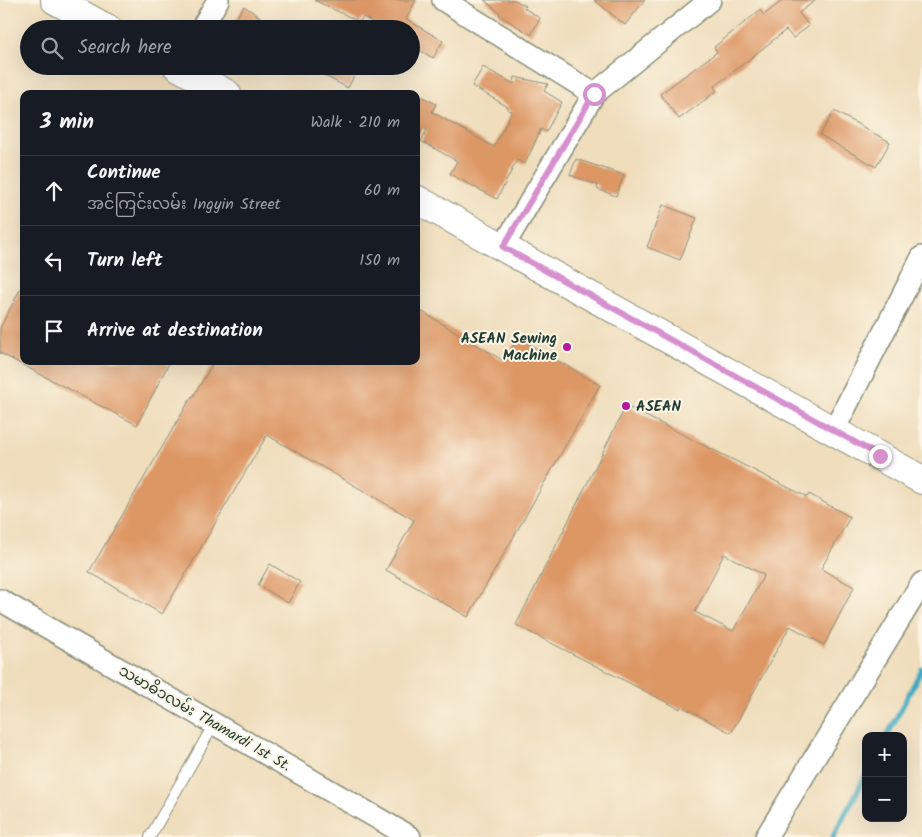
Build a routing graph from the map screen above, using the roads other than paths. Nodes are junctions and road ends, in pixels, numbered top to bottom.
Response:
1 (55, 0) edge
2 (218, 0) edge
3 (710, 0) edge
4 (449, 1) edge
5 (92, 20) edge
6 (206, 20) edge
7 (194, 75) edge
8 (220, 90) edge
9 (594, 94) junction
10 (420, 201) edge
11 (503, 247) junction
12 (922, 257) edge
13 (834, 430) junction
14 (922, 480) edge
15 (922, 583) edge
16 (0, 600) edge
17 (214, 724) junction
18 (150, 837) edge
19 (410, 837) edge
20 (766, 837) edge

1 - 5 street
2 - 6 street
3 - 9 street
4 - 9 street
7 - 8 street
9 - 11 street
10 - 11 street
11 - 13 street
12 - 13 street
13 - 14 street
15 - 20 street
16 - 17 street, သမာဓိ၁လမ်း Thamardi 1st St.
17 - 18 lane
17 - 19 street, သမာဓိ၁လမ်း Thamardi 1st St.

